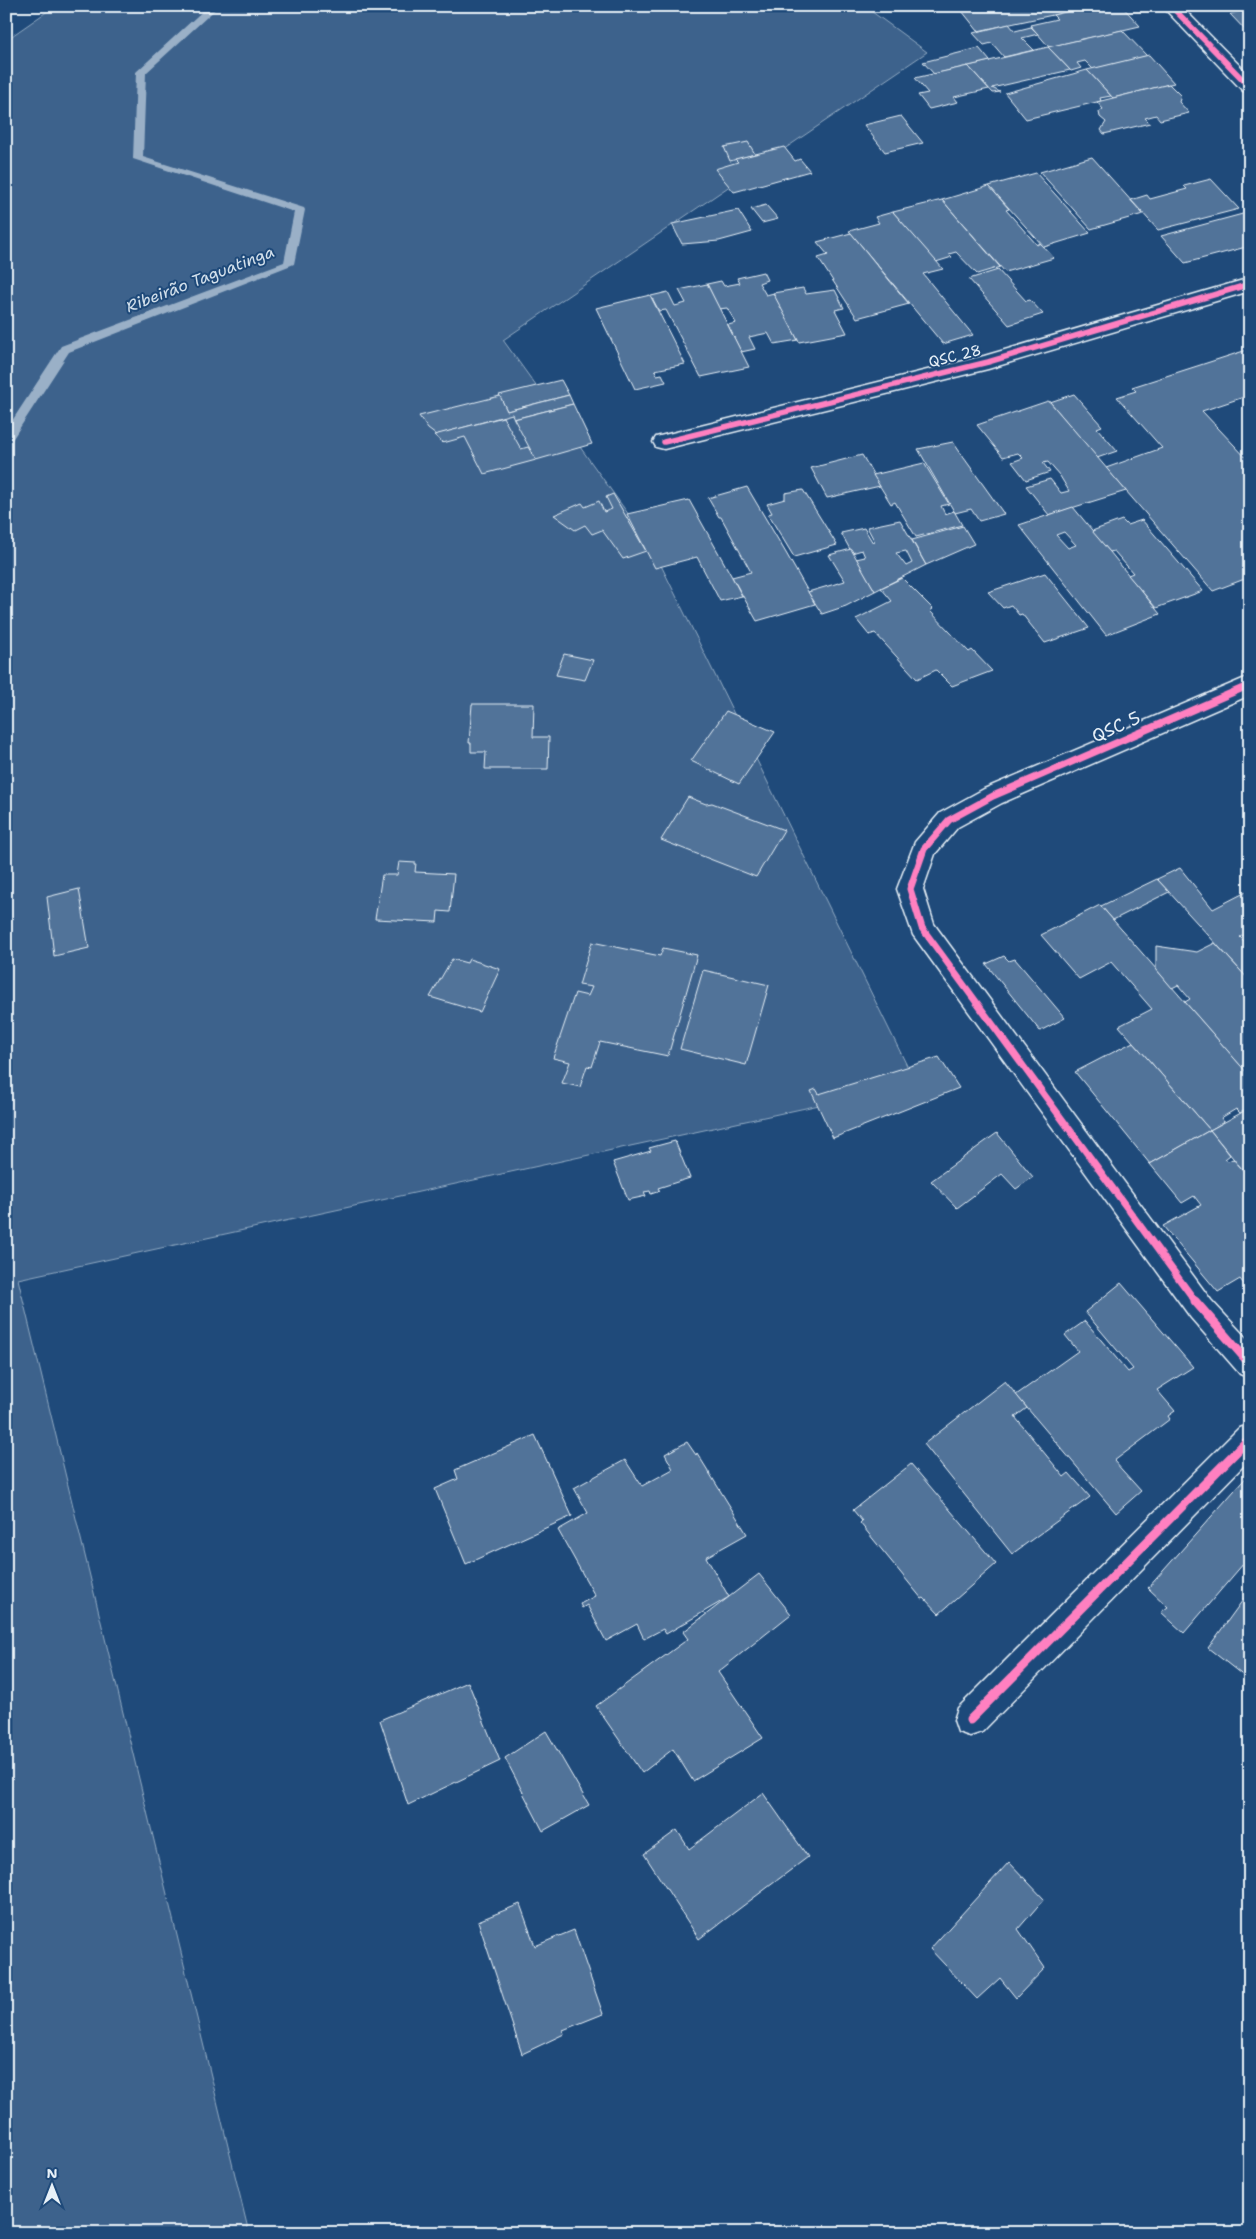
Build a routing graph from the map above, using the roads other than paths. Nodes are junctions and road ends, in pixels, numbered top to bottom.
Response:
1 (1171, 6) edge
2 (1250, 87) edge
3 (1250, 284) edge
4 (664, 442) dead end
5 (1250, 684) edge
6 (1250, 1364) edge
7 (1250, 1438) edge
8 (970, 1720) dead end

1 - 2 street
3 - 4 street, QSC 28
5 - 6 street, QSC 5
7 - 8 street

